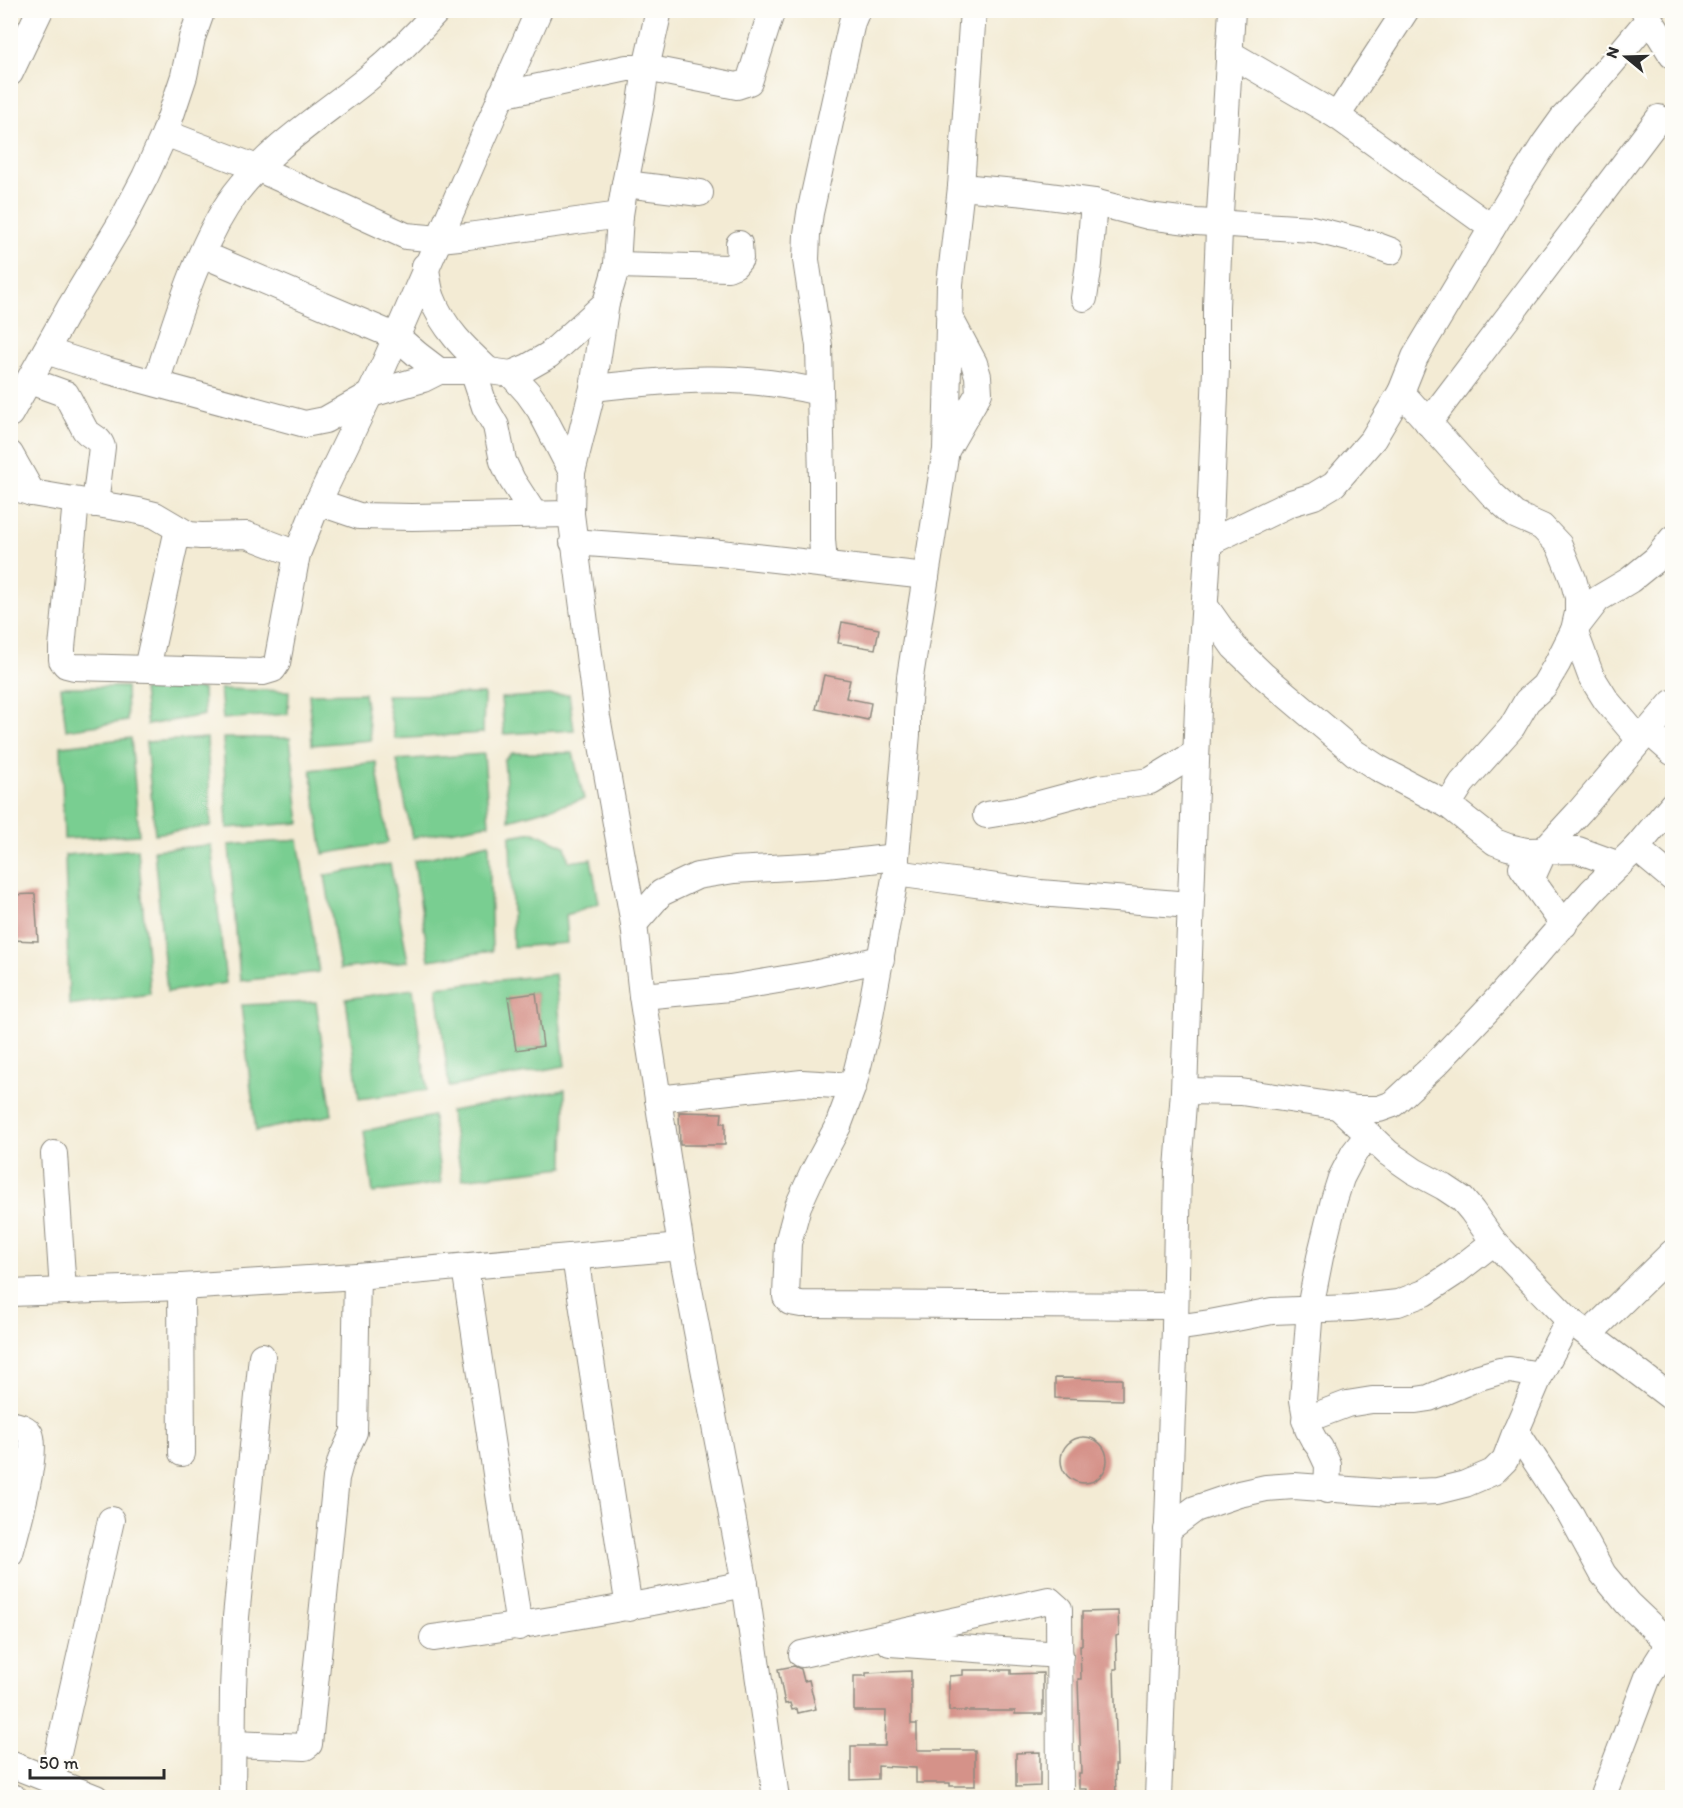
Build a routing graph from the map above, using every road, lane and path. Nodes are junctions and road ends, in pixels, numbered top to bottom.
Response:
1 (40, 10) edge
2 (202, 10) edge
3 (538, 10) edge
4 (660, 10) edge
5 (772, 10) edge
6 (857, 10) edge
7 (973, 10) edge
8 (1232, 10) edge
9 (1406, 10) edge
10 (426, 14) edge
11 (1647, 15) edge
12 (1671, 50) edge
13 (1229, 53) junction
14 (646, 68) junction
15 (10, 74) edge
16 (501, 95) junction
17 (1337, 116) junction
18 (1659, 118) dead end
19 (165, 133) junction
20 (257, 168) junction
21 (625, 184) junction
22 (961, 187) junction
23 (700, 193) dead end
24 (1094, 202) junction
25 (620, 215) junction
26 (1220, 223) junction
27 (1492, 228) junction
28 (406, 236) junction
29 (440, 239) junction
30 (740, 244) dead end
31 (1391, 250) dead end
32 (202, 254) junction
33 (617, 265) junction
34 (426, 270) junction
35 (1084, 298) dead end
36 (606, 303) junction
37 (397, 336) junction
38 (819, 346) junction
39 (46, 351) junction
40 (439, 371) junction
41 (491, 372) junction
42 (30, 381) junction
43 (156, 383) junction
44 (786, 384) junction
45 (593, 388) junction
46 (819, 392) junction
47 (1401, 392) junction
48 (371, 394) junction
49 (10, 414) edge
50 (325, 420) junction
51 (1428, 423) junction
52 (347, 440) junction
53 (10, 454) edge
54 (572, 472) junction
55 (21, 490) edge
56 (86, 502) junction
57 (318, 502) junction
58 (534, 514) junction
59 (571, 514) junction
60 (178, 529) junction
61 (1672, 539) edge
62 (573, 542) junction
63 (1208, 543) junction
64 (297, 554) junction
65 (824, 564) junction
66 (926, 576) junction
67 (1205, 606) junction
68 (1574, 630) junction
69 (1234, 646) junction
70 (1201, 665) junction
71 (147, 668) junction
72 (1672, 704) edge
73 (1644, 735) junction
74 (1672, 752) edge
75 (1196, 753) junction
76 (1448, 805) junction
77 (1672, 805) edge
78 (986, 815) dead end
79 (1508, 848) junction
80 (1545, 849) junction
81 (1578, 850) junction
82 (1627, 856) junction
83 (896, 865) junction
84 (1672, 878) edge
85 (1532, 880) junction
86 (1592, 891) junction
87 (1190, 905) junction
88 (634, 924) junction
89 (1564, 925) junction
90 (880, 959) junction
91 (642, 996) junction
92 (853, 1086) junction
93 (1184, 1091) junction
94 (658, 1099) junction
95 (1339, 1107) junction
96 (1368, 1135) junction
97 (54, 1154) dead end
98 (1494, 1242) junction
99 (681, 1247) junction
100 (1672, 1253) edge
101 (575, 1257) junction
102 (465, 1267) junction
103 (357, 1276) junction
104 (181, 1287) junction
105 (63, 1291) junction
106 (10, 1293) edge
107 (1310, 1308) junction
108 (1175, 1317) junction
109 (1579, 1327) junction
110 (262, 1356) dead end
111 (1540, 1375) junction
112 (1672, 1398) edge
113 (1305, 1420) junction
114 (10, 1424) edge
115 (1516, 1431) junction
116 (182, 1453) dead end
117 (1328, 1490) junction
118 (111, 1520) dead end
119 (1167, 1530) junction
120 (10, 1553) edge
121 (745, 1584) junction
122 (629, 1608) junction
123 (519, 1627) junction
124 (433, 1638) dead end
125 (861, 1641) junction
126 (1671, 1641) edge
127 (802, 1654) dead end
128 (1060, 1655) junction
129 (232, 1744) junction
130 (10, 1764) edge
131 (52, 1780) junction
132 (96, 1797) edge
133 (232, 1797) edge
134 (776, 1797) edge
135 (1059, 1797) edge
136 (1158, 1797) edge
137 (1602, 1797) edge

1 - 15 street
2 - 19 street
3 - 16 street
4 - 14 street
5 - 14 street
6 - 38 street
7 - 22 street
8 - 13 street
9 - 17 street
10 - 20 street
11 - 12 street
11 - 27 street
13 - 17 street
13 - 26 street
14 - 16 street
14 - 21 street
16 - 29 street
17 - 27 street
18 - 51 street
19 - 20 street
19 - 39 street
20 - 28 street
20 - 32 street
21 - 23 street
21 - 25 street
22 - 24 street
22 - 66 street
24 - 26 street
24 - 35 street
25 - 29 street
25 - 33 street
26 - 31 street
26 - 63 street
27 - 47 street
28 - 29 street
28 - 34 street
29 - 34 street
30 - 33 street
32 - 37 street
32 - 43 street
33 - 36 street
34 - 37 street
34 - 41 street
36 - 41 street
36 - 45 street
37 - 40 street
37 - 48 street
38 - 44 street
38 - 46 street
39 - 42 street
39 - 43 street
40 - 41 street
40 - 48 street
41 - 54 street
41 - 58 street
42 - 49 street
42 - 56 street
43 - 50 street
44 - 45 street
44 - 46 street
45 - 54 street
46 - 65 street
47 - 51 street
47 - 63 street
48 - 50 street
48 - 52 street
50 - 52 street
51 - 68 street
52 - 57 street
53 - 55 street
54 - 59 street
55 - 56 street
56 - 60 street
56 - 71 street
57 - 58 street
57 - 64 street
58 - 59 street
59 - 62 street
60 - 64 street
60 - 71 street
61 - 68 street
62 - 65 street
62 - 88 street
63 - 67 street
64 - 71 street
65 - 66 street
66 - 83 street
67 - 69 street
67 - 70 street
68 - 73 street
68 - 76 street
69 - 70 street
69 - 76 street
70 - 75 street
72 - 73 street
73 - 74 street
73 - 80 street
75 - 78 street
75 - 87 street
76 - 79 street
77 - 82 street
79 - 80 street
79 - 85 street
80 - 81 street
80 - 85 street
81 - 82 street
81 - 86 street
82 - 84 street
82 - 86 street
83 - 87 street
83 - 88 street
83 - 90 street
85 - 89 street
86 - 89 street
87 - 93 street
88 - 91 street
89 - 95 street
90 - 91 street
90 - 92 street
91 - 94 street
92 - 94 street
92 - 108 street
93 - 95 street
93 - 108 street
94 - 99 street
95 - 96 street
96 - 98 street
96 - 107 street
97 - 105 street
98 - 107 street
98 - 109 street
99 - 101 street
99 - 121 street
100 - 109 street
101 - 102 street
101 - 122 street
102 - 103 street
102 - 123 street
103 - 104 street
103 - 129 street
104 - 105 street
104 - 116 street
105 - 106 street
107 - 108 street
107 - 113 street
108 - 119 street
109 - 111 street
109 - 112 street
110 - 129 street
111 - 113 street
111 - 115 street
113 - 117 street
114 - 120 street
115 - 117 street
115 - 126 street
117 - 119 street
118 - 131 street
119 - 136 street
121 - 122 street
121 - 134 street
122 - 123 street
123 - 124 street
125 - 127 street
125 - 128 street
125 - 128 street
126 - 137 street
128 - 135 street
129 - 133 street
130 - 131 street
131 - 132 street

